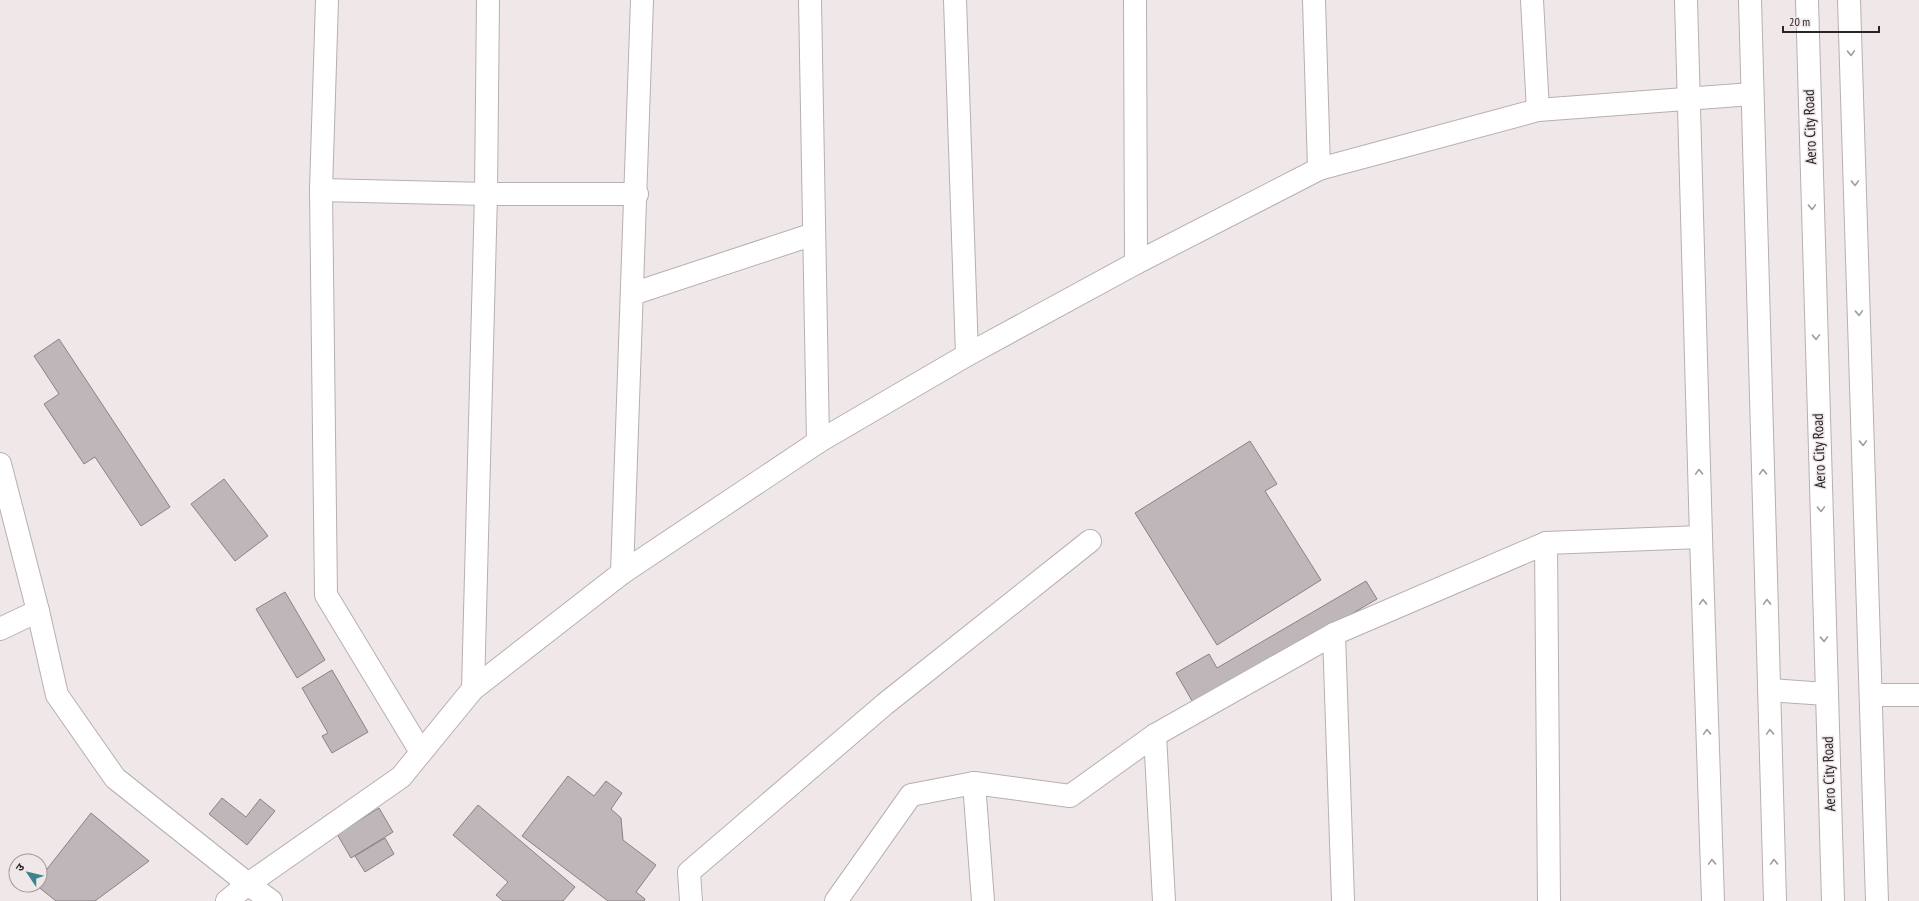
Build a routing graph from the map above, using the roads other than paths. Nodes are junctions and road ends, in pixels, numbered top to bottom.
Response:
1 (327, 0) edge
2 (488, 0) edge
3 (642, 0) edge
4 (810, 0) edge
5 (955, 0) edge
6 (1135, 0) edge
7 (1314, 0) edge
8 (1532, 0) edge
9 (1686, 0) edge
10 (1750, 0) edge
11 (1807, 0) edge
12 (1849, 0) edge
13 (1752, 94) junction
14 (1688, 99) junction
15 (1538, 110) junction
16 (1319, 169) junction
17 (321, 190) junction
18 (486, 194) junction
19 (637, 194) junction
20 (814, 234) junction
21 (1136, 263) junction
22 (632, 294) junction
23 (967, 355) junction
24 (818, 442) junction
25 (0, 464) edge
26 (1701, 536) junction
27 (1090, 541) dead end
28 (1546, 543) junction
29 (622, 573) junction
30 (38, 610) junction
31 (0, 629) edge
32 (1334, 634) junction
33 (473, 689) junction
34 (1769, 690) junction
35 (1826, 694) junction
36 (1872, 695) junction
37 (1919, 695) edge
38 (1155, 735) junction
39 (421, 752) junction
40 (974, 783) junction
41 (248, 884) junction
42 (227, 901) edge
43 (272, 901) edge
44 (691, 901) edge
45 (836, 901) edge
46 (983, 901) edge
47 (1164, 901) edge
48 (1343, 901) edge
49 (1549, 901) edge
50 (1713, 901) edge
51 (1775, 901) edge
52 (1833, 901) edge
53 (1878, 901) edge

1 - 17 street
2 - 18 street
3 - 19 street
4 - 20 street
5 - 23 street
6 - 21 street
7 - 16 street
8 - 15 street
9 - 14 street
10 - 13 street
11 -> 35 street, Aero City Road
12 -> 36 street
13 - 14 street
34 -> 13 street
14 - 15 street
26 -> 14 street
15 - 16 street
16 - 21 street
17 - 18 street
17 - 39 street
18 - 19 street
18 - 33 street
19 - 22 street
20 - 22 street
20 - 24 street
21 - 23 street
22 - 29 street
23 - 24 street
24 - 29 street
25 - 30 street
26 - 28 street
50 -> 26 street
27 - 44 street
28 - 32 street
28 - 49 street
29 - 33 street
30 - 31 street
30 - 41 street
32 - 38 street
32 - 48 street
33 - 39 street
34 - 35 street
51 -> 34 street
35 - 52 street, Aero City Road
36 - 37 street
36 - 53 street
38 - 40 street
38 - 47 street
39 - 41 street
40 - 45 street
40 - 46 street
41 - 42 street
41 - 43 street

